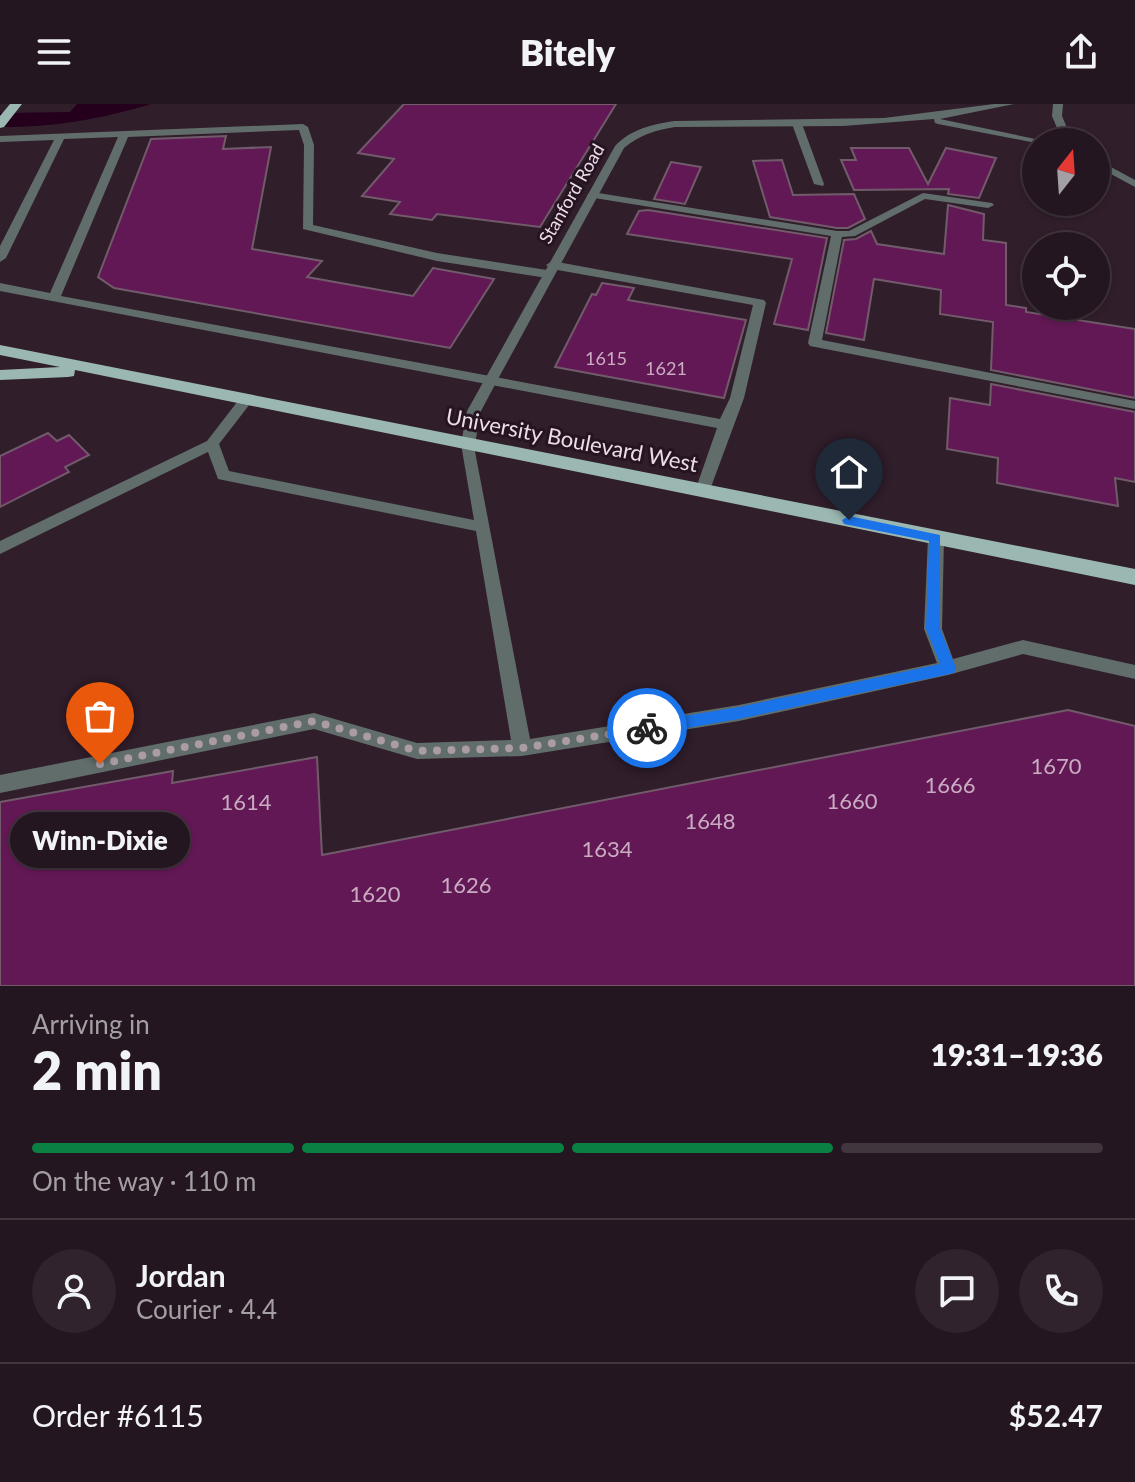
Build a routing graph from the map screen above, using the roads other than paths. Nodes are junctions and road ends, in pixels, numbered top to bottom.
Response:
1 (1009, 104) edge
2 (1058, 104) edge
3 (15, 106) edge
4 (929, 120) junction
5 (0, 124) edge
6 (797, 124) junction
7 (1062, 128) edge
8 (124, 135) junction
9 (60, 138) junction
10 (1022, 138) edge
11 (0, 139) edge
12 (1110, 170) edge
13 (819, 184) dead end
14 (1135, 184) edge
15 (592, 195) junction
16 (988, 205) dead end
17 (837, 234) junction
18 (0, 258) edge
19 (550, 270) junction
20 (0, 287) edge
21 (54, 298) junction
22 (0, 350) edge
23 (97, 370) junction
24 (0, 375) edge
25 (491, 379) junction
26 (246, 400) junction
27 (1135, 405) edge
28 (725, 425) junction
29 (212, 444) junction
30 (468, 444) junction
31 (703, 491) junction
32 (482, 527) junction
33 (936, 538) junction
34 (0, 548) edge
35 (1135, 577) edge
36 (948, 668) junction
37 (1135, 672) edge
38 (522, 748) junction
39 (0, 784) edge

1 - 4 street, Stanford Road
2 - 7 street
3 - 5 main road
4 - 6 street, Stanford Road
4 - 10 street
6 - 13 street
6 - 15 street, Stanford Road
8 - 9 street
8 - 19 street
8 - 21 street
9 - 11 street
9 - 18 street
12 - 14 street
15 - 17 street
15 - 19 street, Stanford Road
16 - 17 street
17 - 27 street
19 - 25 street, Stanford Road
19 - 28 street
20 - 21 street
21 - 25 street
22 - 23 main road, University Boulevard West
23 - 24 main road
23 - 26 main road, University Boulevard West
25 - 28 street
25 - 30 street, Stanford Road
26 - 29 street
26 - 30 main road, University Boulevard West
28 - 31 street
29 - 32 street
29 - 34 street
30 - 31 main road, University Boulevard West
30 - 32 street
31 - 33 main road, University Boulevard West
32 - 38 street
33 - 35 main road, University Boulevard West
33 - 36 street
36 - 37 street
36 - 38 street
38 - 39 street

